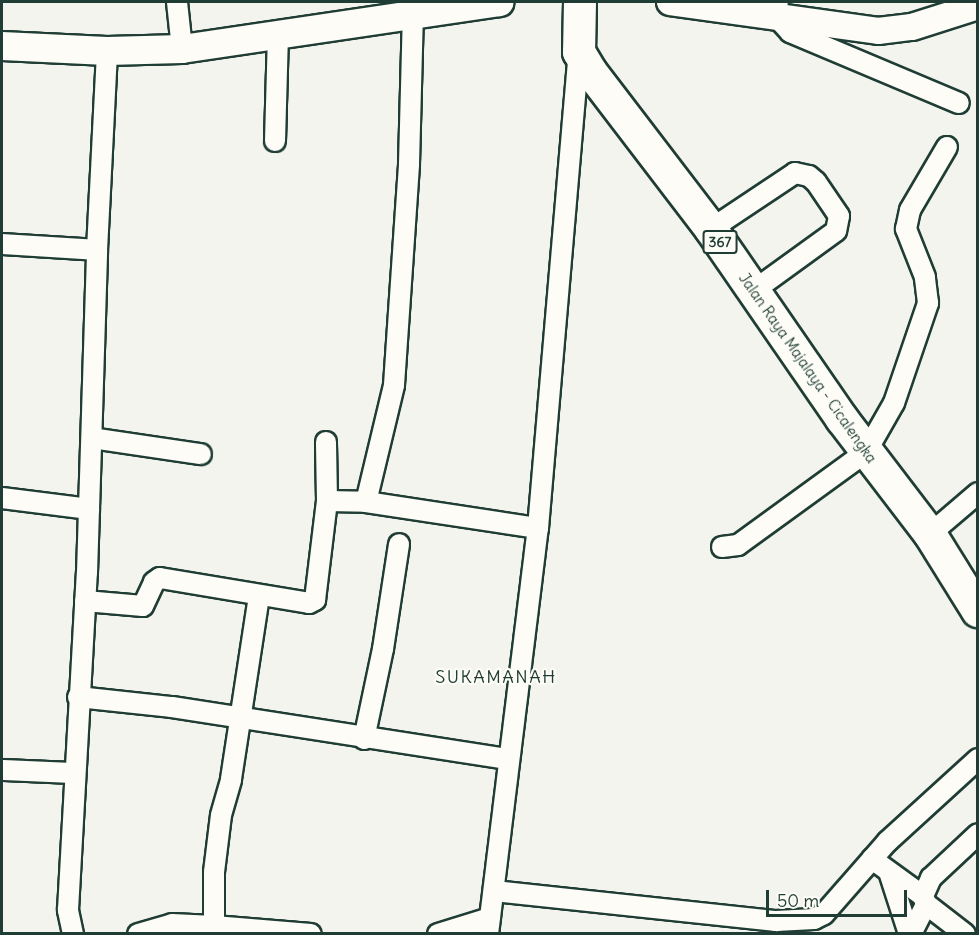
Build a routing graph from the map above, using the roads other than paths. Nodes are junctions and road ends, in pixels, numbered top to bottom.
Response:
1 (177, 2) edge
2 (500, 2) edge
3 (579, 2) edge
4 (670, 2) edge
5 (978, 6) edge
6 (776, 8) edge
7 (379, 10) edge
8 (413, 14) junction
9 (2, 46) edge
10 (578, 46) junction
11 (183, 49) junction
12 (278, 52) junction
13 (106, 63) junction
14 (959, 103) dead end
15 (275, 141) dead end
16 (946, 147) dead end
17 (711, 229) junction
18 (2, 244) edge
19 (97, 250) junction
20 (753, 291) junction
21 (856, 437) junction
22 (92, 438) junction
23 (326, 442) dead end
24 (201, 454) dead end
25 (978, 493) edge
26 (2, 498) edge
27 (327, 501) junction
28 (366, 502) junction
29 (89, 509) junction
30 (538, 528) junction
31 (930, 534) junction
32 (399, 544) dead end
33 (722, 547) dead end
34 (259, 596) junction
35 (85, 601) junction
36 (978, 611) edge
37 (78, 697) junction
38 (242, 717) junction
39 (364, 739) junction
40 (508, 759) junction
41 (978, 759) edge
42 (2, 770) edge
43 (74, 773) junction
44 (978, 834) edge
45 (872, 859) junction
46 (894, 881) junction
47 (494, 891) junction
48 (922, 897) junction
49 (214, 926) junction
50 (489, 926) edge
51 (907, 929) edge
52 (73, 933) edge
53 (138, 933) edge
54 (310, 933) edge
55 (438, 933) edge
56 (965, 933) edge

1 - 11 street
2 - 8 main road
3 - 10 main road
4 - 6 street
5 - 6 street
6 - 14 street
7 - 8 main road
7 - 12 main road
8 - 28 street
9 - 13 main road
10 - 17 main road, Jalan Raya Majalaya - Cicalengka / 367
10 - 30 street
11 - 12 main road
11 - 13 main road
12 - 15 street
13 - 19 street
16 - 21 street
17 - 20 main road, Jalan Raya Majalaya - Cicalengka / 367
17 - 20 street
18 - 19 street
19 - 22 street
20 - 21 main road, Jalan Raya Majalaya - Cicalengka / 367
21 - 31 main road, Jalan Raya Majalaya - Cicalengka / 367
21 - 33 street
22 - 24 street
22 - 29 street
23 - 27 street
25 - 31 street
26 - 29 street
27 - 28 street
27 - 34 street
28 - 30 street
29 - 35 street
30 - 40 street
31 - 36 main road, Jalan Raya Majalaya - Cicalengka / 367
32 - 39 street
34 - 35 street
34 - 38 street
35 - 37 street
37 - 38 street
37 - 43 street
38 - 39 street
38 - 49 street
39 - 40 street
40 - 47 street
41 - 45 street
42 - 43 street
43 - 52 street
44 - 48 street
45 - 46 street
45 - 47 street
46 - 48 street
46 - 51 street
47 - 50 street
48 - 51 street
48 - 56 street
49 - 53 street
49 - 54 street
50 - 55 street

